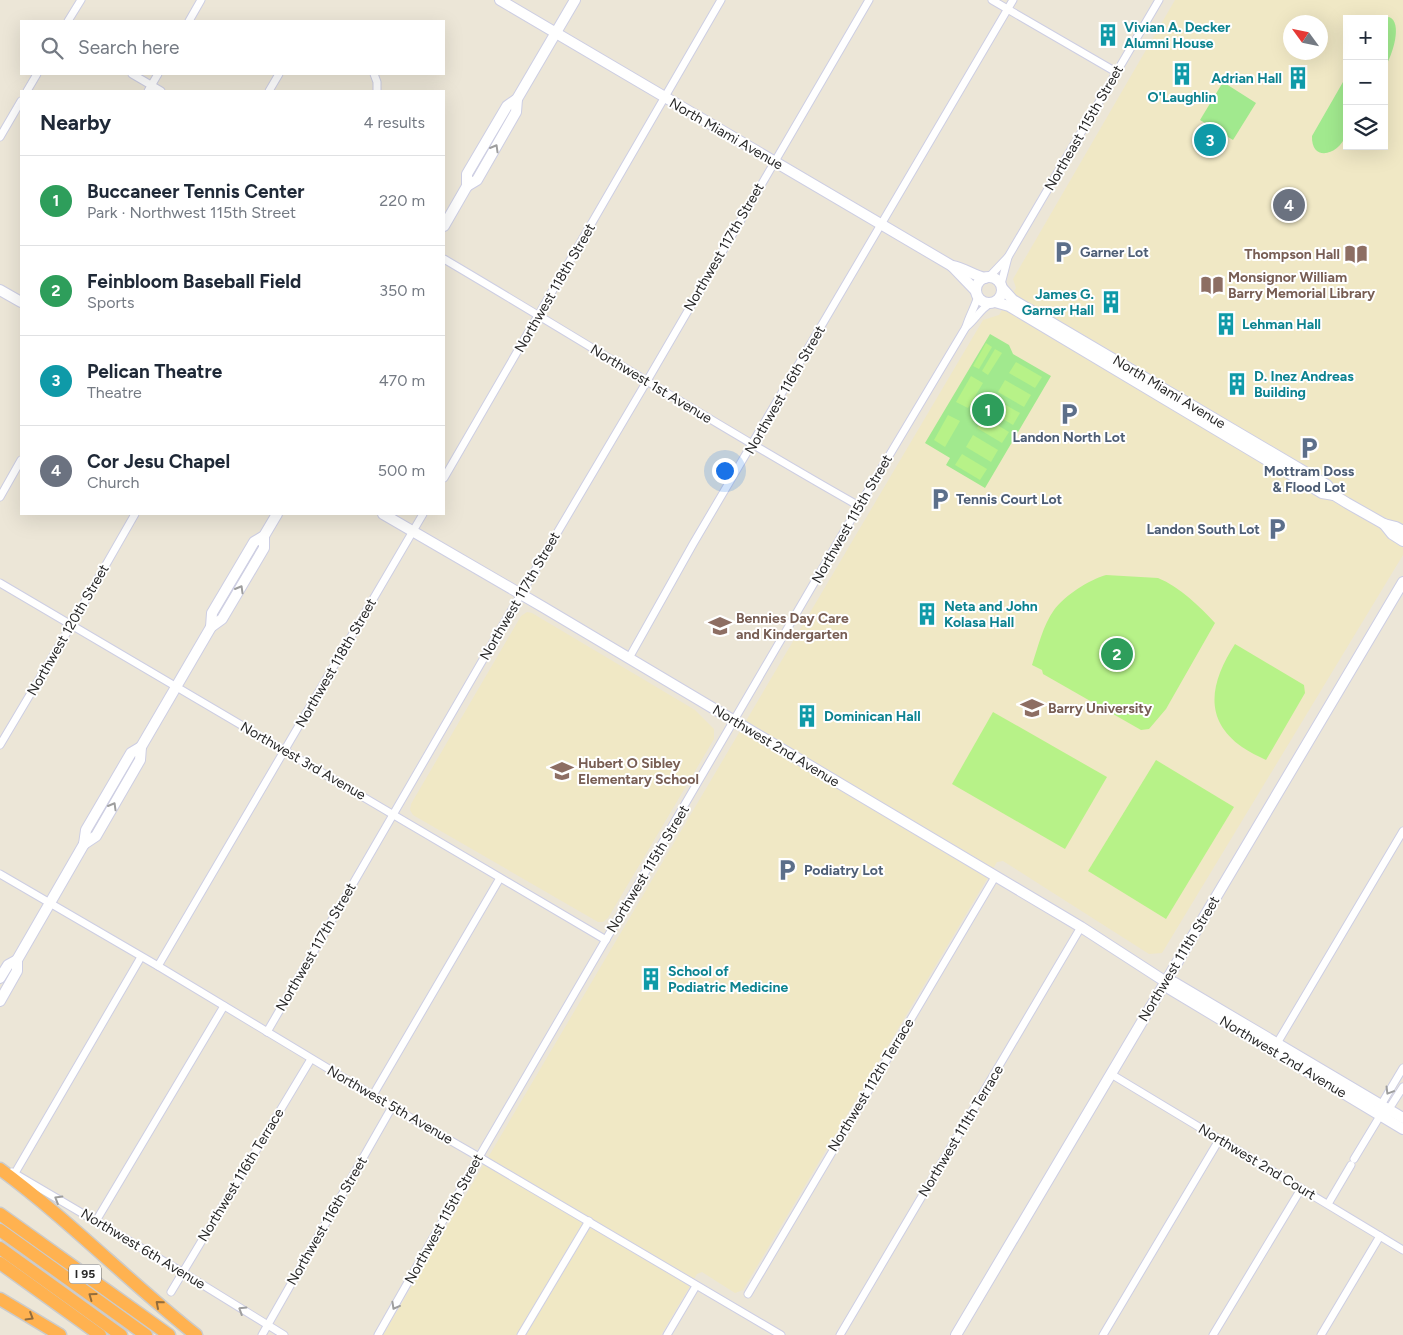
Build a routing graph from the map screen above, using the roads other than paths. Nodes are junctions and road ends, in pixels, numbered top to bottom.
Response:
1 (81, 0) edge
2 (201, 0) edge
3 (500, 0) edge
4 (575, 0) edge
5 (721, 0) edge
6 (869, 0) edge
7 (992, 0) edge
8 (1013, 0) edge
9 (1159, 0) edge
10 (1008, 10) junction
11 (69, 20) edge
12 (190, 20) edge
13 (556, 34) junction
14 (1116, 72) junction
15 (36, 75) edge
16 (133, 75) edge
17 (157, 75) edge
18 (278, 75) edge
19 (374, 75) edge
20 (150, 88) edge
21 (28, 90) edge
22 (269, 90) edge
23 (377, 90) edge
24 (665, 98) junction
25 (20, 103) edge
26 (0, 137) edge
27 (774, 162) junction
28 (445, 224) edge
29 (881, 225) junction
30 (1008, 256) junction
31 (445, 260) edge
32 (952, 266) junction
33 (987, 277) junction
34 (1002, 286) junction
35 (0, 290) edge
36 (977, 293) junction
37 (20, 301) edge
38 (993, 302) junction
39 (539, 315) junction
40 (966, 327) junction
41 (1120, 367) junction
42 (647, 382) junction
43 (752, 446) junction
44 (20, 462) edge
45 (445, 476) edge
46 (0, 497) edge
47 (859, 506) junction
48 (134, 515) edge
49 (276, 515) edge
50 (385, 515) edge
51 (422, 515) edge
52 (1384, 524) junction
53 (413, 530) junction
54 (1403, 531) edge
55 (1403, 541) edge
56 (0, 583) edge
57 (1403, 583) edge
58 (521, 594) junction
59 (72, 624) junction
60 (629, 658) junction
61 (177, 686) junction
62 (734, 721) junction
63 (0, 745) edge
64 (285, 751) junction
65 (393, 814) junction
66 (1403, 830) edge
67 (0, 874) edge
68 (995, 877) junction
69 (500, 878) junction
70 (50, 904) junction
71 (1081, 927) junction
72 (606, 940) junction
73 (141, 956) junction
74 (17, 960) junction
75 (158, 966) junction
76 (0, 978) edge
77 (1166, 982) junction
78 (0, 1001) edge
79 (224, 1006) junction
80 (267, 1032) junction
81 (1274, 1047) junction
82 (311, 1059) junction
83 (1403, 1068) edge
84 (1111, 1074) junction
85 (1403, 1087) edge
86 (373, 1095) junction
87 (392, 1107) junction
88 (1383, 1110) junction
89 (1403, 1118) edge
90 (1403, 1129) edge
91 (1219, 1140) junction
92 (479, 1157) junction
93 (0, 1167) edge
94 (15, 1173) junction
95 (1301, 1189) junction
96 (1328, 1204) junction
97 (0, 1214) edge
98 (96, 1221) junction
99 (589, 1221) junction
100 (0, 1230) edge
101 (1380, 1236) junction
102 (0, 1248) edge
103 (1403, 1250) edge
104 (0, 1264) edge
105 (182, 1272) junction
106 (696, 1286) junction
107 (171, 1292) dead end
108 (748, 1294) dead end
109 (0, 1299) edge
110 (268, 1326) junction
111 (60, 1335) edge
112 (100, 1335) edge
113 (121, 1335) edge
114 (146, 1335) edge
115 (169, 1335) edge
116 (196, 1335) edge
117 (262, 1335) edge
118 (284, 1335) edge
119 (378, 1335) edge
120 (521, 1335) edge
121 (667, 1335) edge
122 (781, 1335) edge
123 (840, 1335) edge
124 (956, 1335) edge
125 (1103, 1335) edge
126 (1213, 1335) edge
127 (1321, 1335) edge

1 - 11 street
2 - 12 street
3 - 13 street, North Miami Avenue
4 - 13 street
5 - 24 street, Northwest 118th Street
6 - 27 street, Northwest 117th Street
7 - 10 street
8 - 10 street, Northwest 116th Street
9 - 14 street, Northeast 115th Street
10 - 14 street
10 - 29 street, Northwest 116th Street
13 - 24 street, North Miami Avenue
13 - 28 street
14 - 30 street, Northeast 115th Street
15 - 21 street
16 - 20 street
17 - 20 street
18 - 22 street
19 - 23 street
24 - 27 street, North Miami Avenue
24 - 39 street, Northwest 118th Street
25 - 26 street
27 - 29 street, North Miami Avenue
27 - 42 street, Northwest 117th Street
29 - 32 street, North Miami Avenue
29 - 43 street, Northwest 116th Street
30 - 33 street, Northeast 115th Street
30 - 34 street, Northeast 115th Street
31 - 39 street, Northwest 1st Avenue
32 - 33 street, North Miami Avenue
32 - 36 street, North Miami Avenue
33 - 34 street
33 - 36 street
34 - 38 street
34 - 41 street, North Miami Avenue
35 - 37 street
36 - 38 street
36 - 40 street
38 - 40 street
38 - 41 street, North Miami Avenue
39 - 42 street, Northwest 1st Avenue
39 - 45 street, Northwest 118th Street
40 - 47 street, Northwest 115th Street
41 - 52 street, North Miami Avenue
42 - 43 street, Northwest 1st Avenue
42 - 58 street, Northwest 117th Street
43 - 47 street, Northwest 1st Avenue
43 - 60 street, Northwest 116th Street
44 - 46 street
47 - 62 street, Northwest 115th Street
48 - 59 street, Northwest 120th Street
49 - 61 street
50 - 53 street, Northwest 2nd Avenue
51 - 53 street, Northwest 118th Street
52 - 54 street, North Miami Avenue
52 - 55 street, North Miami Avenue
53 - 58 street, Northwest 2nd Avenue
53 - 64 street, Northwest 118th Street
56 - 59 street, Northwest 3rd Avenue
57 - 77 street, Northwest 111th Street
58 - 60 street, Northwest 2nd Avenue
58 - 65 street, Northwest 117th Street
59 - 61 street, Northwest 3rd Avenue
59 - 63 street, Northwest 120th Street
60 - 62 street, Northwest 2nd Avenue
61 - 64 street, Northwest 3rd Avenue
61 - 70 street
62 - 68 street, Northwest 2nd Avenue
62 - 72 street, Northwest 115th Street
64 - 65 street, Northwest 3rd Avenue
64 - 75 street, Northwest 118th Street
65 - 69 street, Northwest 3rd Avenue
65 - 80 street, Northwest 117th Street
66 - 81 street
67 - 70 street, Northwest 5th Avenue
68 - 71 street, Northwest 2nd Avenue
68 - 108 street, Northwest 112th Terrace
69 - 72 street, Northwest 3rd Avenue
69 - 86 street
70 - 73 street, Northwest 5th Avenue
70 - 74 street
71 - 77 street, Northwest 2nd Avenue
71 - 123 street, Northwest 111th Terrace
72 - 92 street, Northwest 115th Street
73 - 75 street, Northwest 5th Avenue
73 - 94 street
74 - 76 street
74 - 78 street
75 - 79 street, Northwest 5th Avenue
77 - 81 street, Northwest 2nd Avenue
77 - 84 street, Northwest 111th Street
79 - 80 street, Northwest 5th Avenue
79 - 98 street
80 - 82 street, Northwest 5th Avenue
81 - 88 street, Northwest 2nd Avenue
82 - 86 street, Northwest 5th Avenue
82 - 105 street, Northwest 116th Terrace
83 -> 88 street
84 - 91 street, Northwest 2nd Court
84 - 124 street, Northwest 111th Street
85 - 88 street
86 - 87 street, Northwest 5th Avenue
87 - 92 street, Northwest 5th Avenue
87 - 110 street, Northwest 116th Street
88 - 89 street, Northwest 2nd Avenue
88 - 90 street, Northwest 2nd Avenue
88 - 96 street
91 - 95 street, Northwest 2nd Court
91 - 125 street
92 - 99 street, Northwest 5th Avenue
92 -> 119 street, Northwest 115th Street
93 - 94 street, Northwest 6th Avenue
116 -> 93 highway
98 -> 94 street, Northwest 6th Avenue
95 - 96 street, Northwest 2nd Court
95 - 126 street
96 - 101 street, Northwest 2nd Court
97 - 115 highway, I 95
98 - 105 street, Northwest 6th Avenue
99 - 106 street, Northwest 5th Avenue
99 - 120 street
114 -> 100 highway
101 - 103 street, Northwest 2nd Court
101 - 127 street
102 - 113 highway
104 - 112 highway
105 - 107 street, Northwest 116th Terrace
110 -> 105 street, Northwest 6th Avenue
106 - 121 street
106 - 122 street, Northwest 5th Avenue
109 -> 111 highway
110 - 117 street, Northwest 116th Street
110 - 118 street, Northwest 6th Avenue

